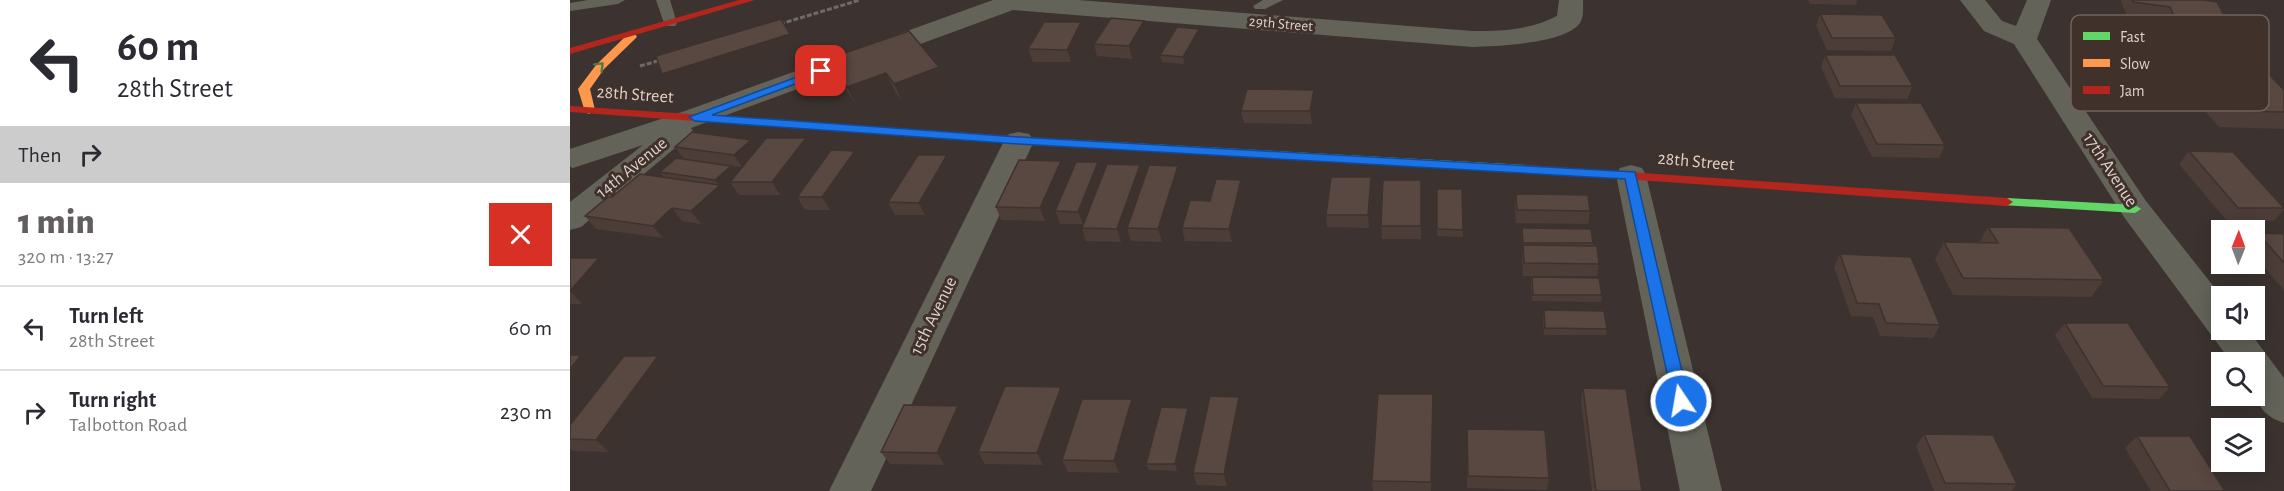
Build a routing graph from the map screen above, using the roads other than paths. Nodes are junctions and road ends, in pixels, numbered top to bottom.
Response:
1 (618, 0) edge
2 (663, 0) edge
3 (750, 0) edge
4 (1276, 0) edge
5 (1571, 0) edge
6 (1972, 0) edge
7 (2039, 0) edge
8 (1014, 1) edge
9 (1260, 6) dead end
10 (570, 8) edge
11 (670, 23) junction
12 (637, 32) junction
13 (2024, 39) junction
14 (570, 51) edge
15 (570, 109) edge
16 (589, 110) junction
17 (2071, 110) edge
18 (2071, 111) edge
19 (695, 117) junction
20 (1019, 141) junction
21 (570, 159) edge
22 (1631, 175) junction
23 (2136, 209) junction
24 (570, 219) edge
25 (2211, 308) edge
26 (2236, 340) edge
27 (2245, 352) edge
28 (2265, 380) edge
29 (2284, 407) edge
30 (850, 491) edge
31 (1701, 491) edge

1 - 10 lane
2 - 11 lane
3 - 11 street
4 - 9 lane
5 - 8 street, 29th Street
6 - 13 street
7 - 13 street
8 - 19 street
11 - 12 street
12 - 14 street
16 -> 12 street
13 - 17 street, 17th Avenue
15 - 16 street, 28th Street
16 - 19 street, 28th Street
18 - 23 street, 17th Avenue
19 - 20 street, 28th Street
19 - 21 street
19 - 24 street, 14th Avenue
20 - 22 street, 28th Street
20 - 30 street, 15th Avenue
22 - 23 street, 28th Street
22 - 31 street
23 - 25 street, 17th Avenue
26 - 27 street
28 - 29 street

